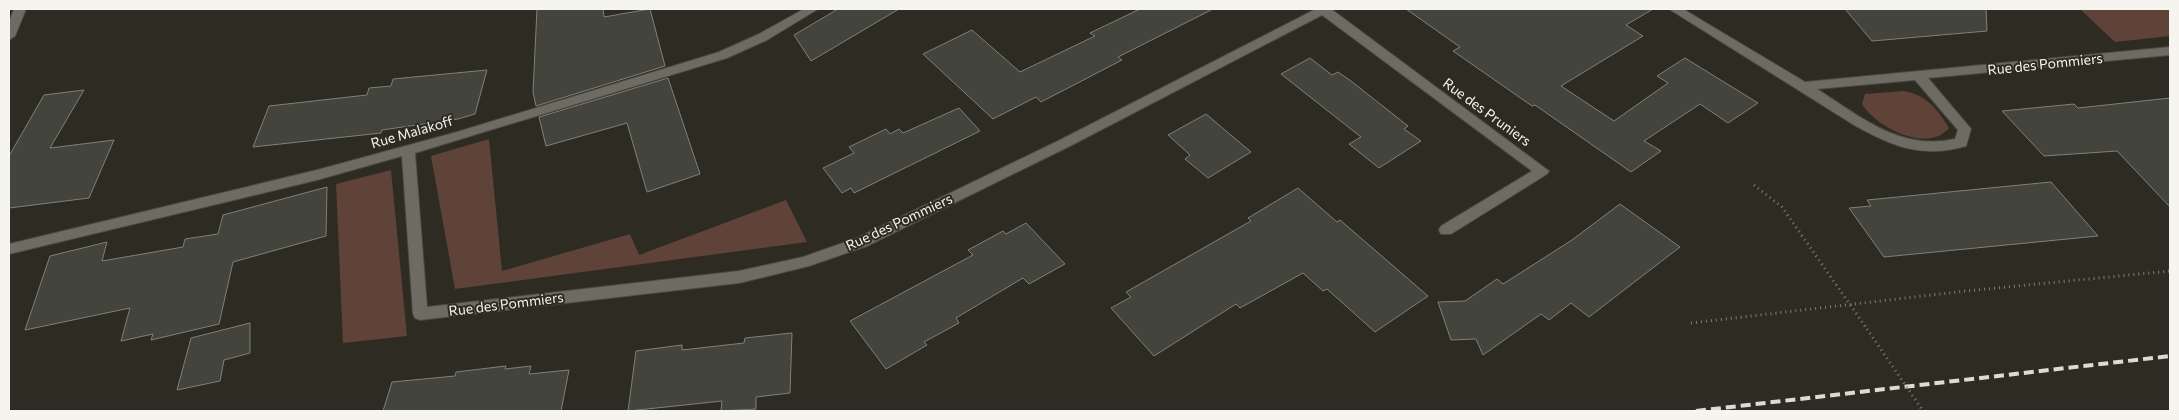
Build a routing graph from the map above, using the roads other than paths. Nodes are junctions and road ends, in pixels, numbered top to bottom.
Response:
1 (20, 9) edge
2 (812, 9) edge
3 (1324, 9) edge
4 (1675, 9) edge
5 (9, 36) edge
6 (2170, 52) edge
7 (1919, 76) junction
8 (1803, 86) junction
9 (408, 150) junction
10 (1446, 230) dead end
11 (9, 249) edge

1 - 5 street
2 - 9 street, Rue Malakoff
3 - 9 street, Rue des Pommiers
3 - 10 street, Rue des Pruniers
4 - 8 street
6 - 7 street, Rue des Pommiers
7 - 8 street, Rue des Pommiers
7 - 8 street
9 - 11 street, Rue Malakoff

